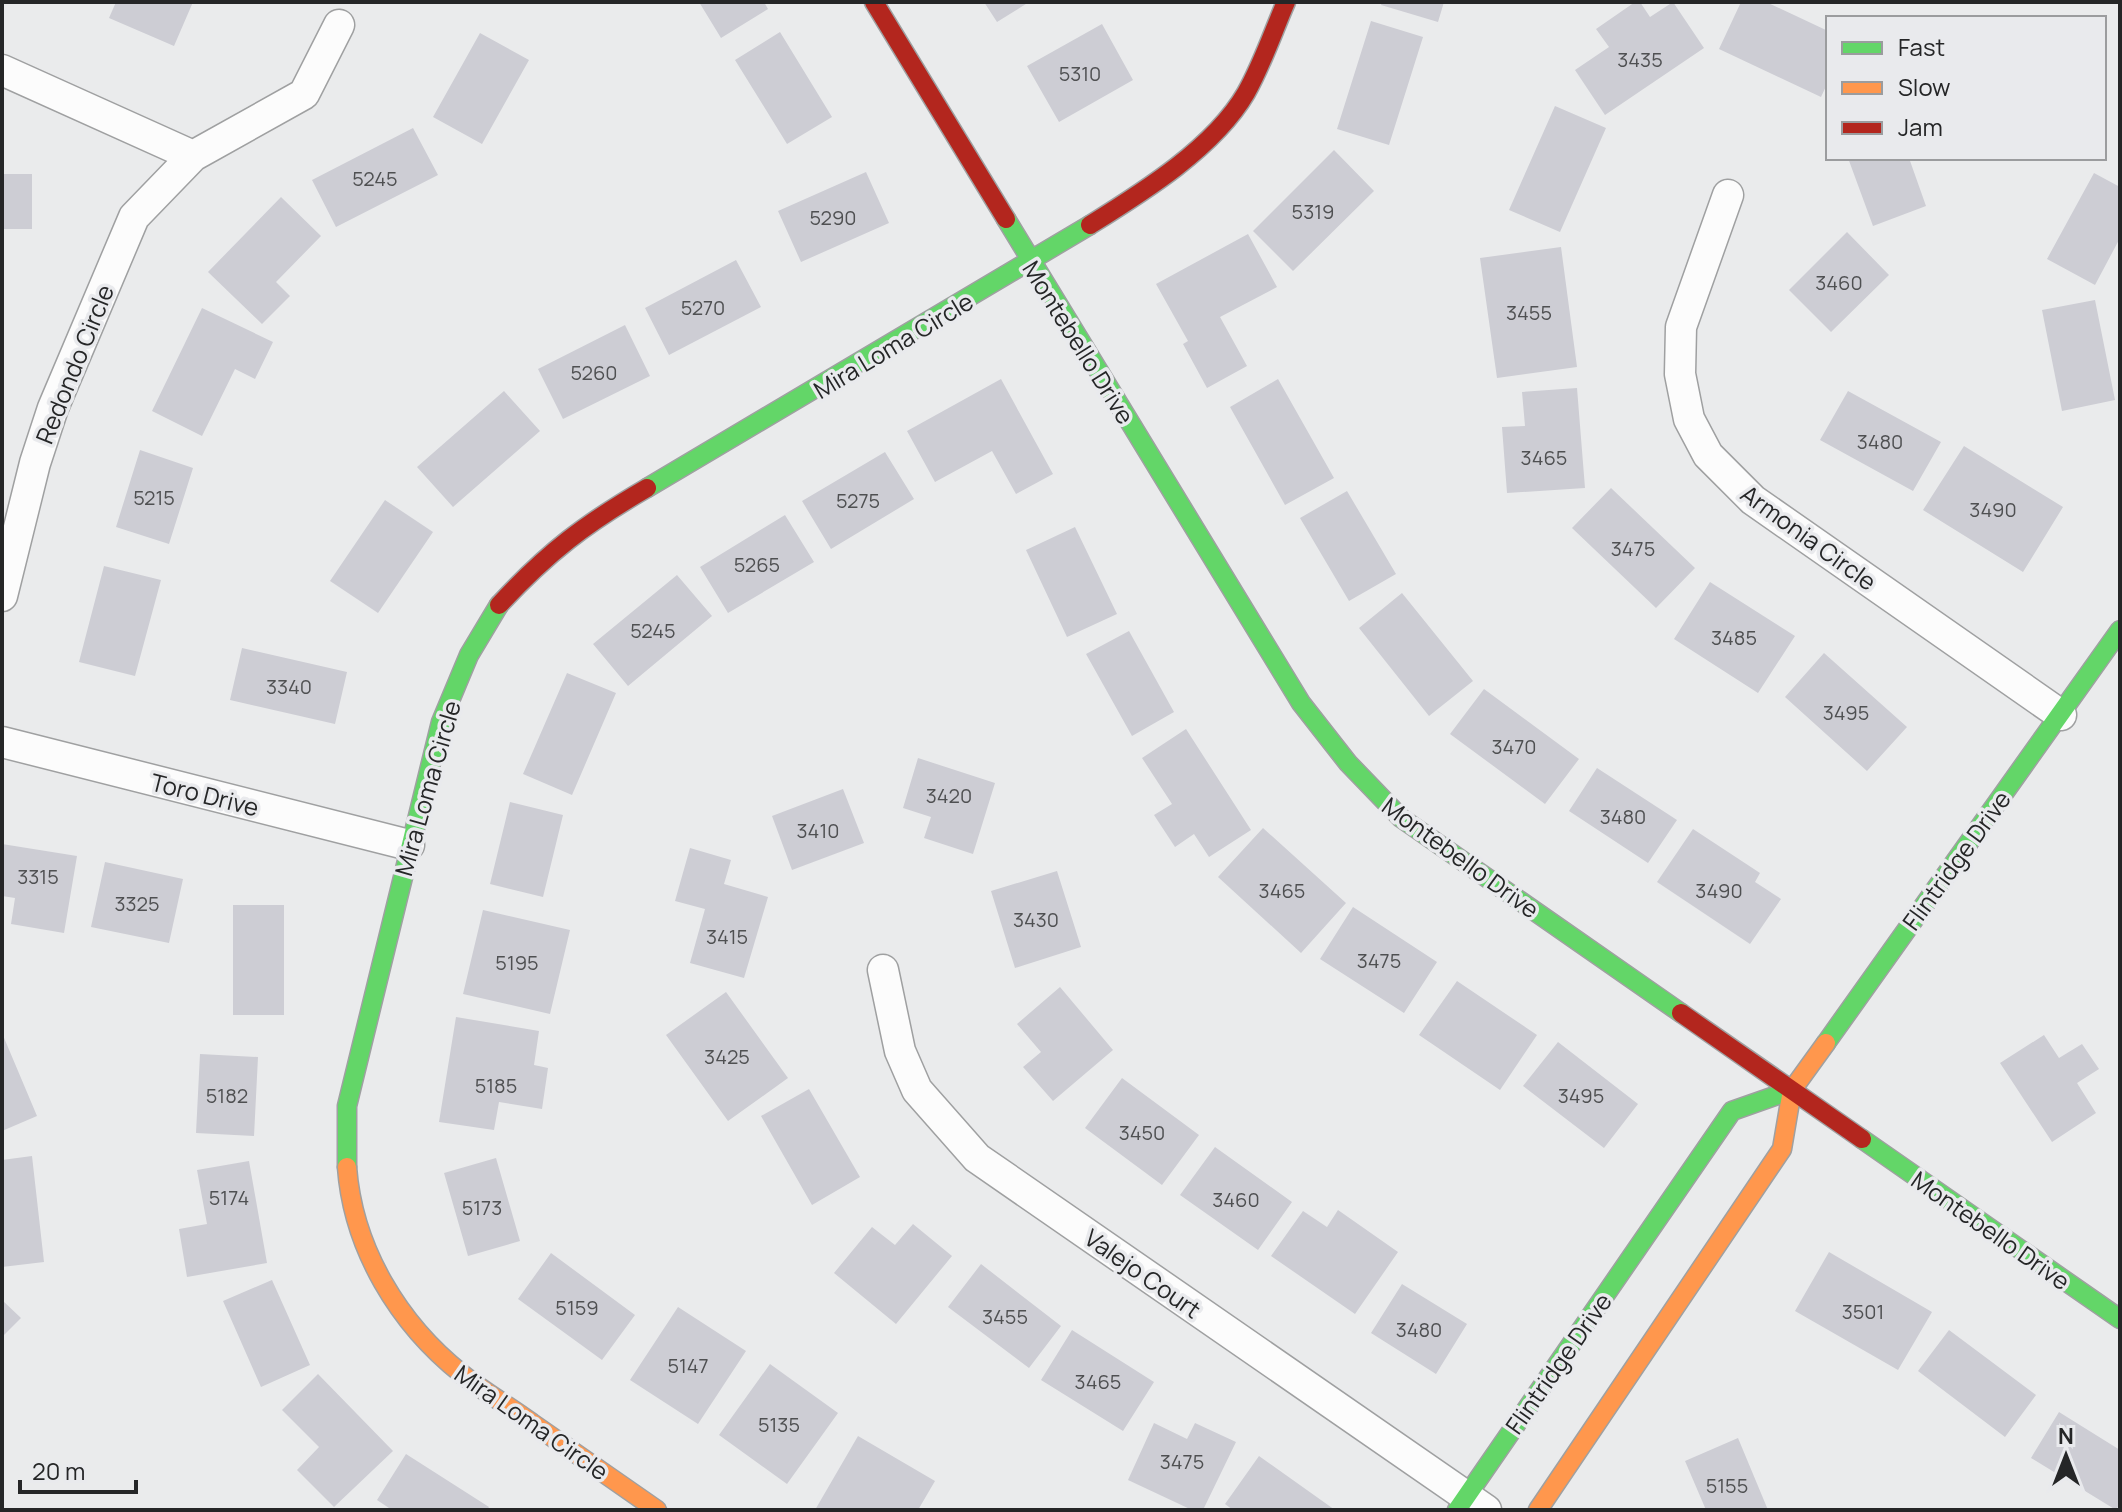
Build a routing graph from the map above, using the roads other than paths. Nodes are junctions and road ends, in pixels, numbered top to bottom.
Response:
1 (874, 2) edge
2 (1286, 2) edge
3 (339, 25) dead end
4 (2, 70) edge
5 (193, 156) junction
6 (1728, 195) dead end
7 (1031, 263) junction
8 (2, 596) edge
9 (2120, 630) edge
10 (2061, 715) junction
11 (2, 742) edge
12 (409, 845) junction
13 (883, 970) dead end
14 (1792, 1090) junction
15 (2120, 1319) edge
16 (1470, 1506) edge
17 (657, 1510) edge
18 (1538, 1510) edge

1 - 7 street, Montebello Drive
2 - 7 street, Mira Loma Circle
3 - 5 street, Redondo Circle
4 - 5 street
5 - 8 street, Redondo Circle
6 - 10 street, Armonia Circle
7 - 12 street, Mira Loma Circle
7 - 14 street, Montebello Drive
9 - 10 street, Flintridge Drive
10 - 14 street, Flintridge Drive
11 - 12 street, Toro Drive
12 - 17 street, Mira Loma Circle
13 - 16 street, Valejo Court
14 - 15 street, Montebello Drive
14 - 16 street, Flintridge Drive
14 - 18 street, Flintridge Drive

